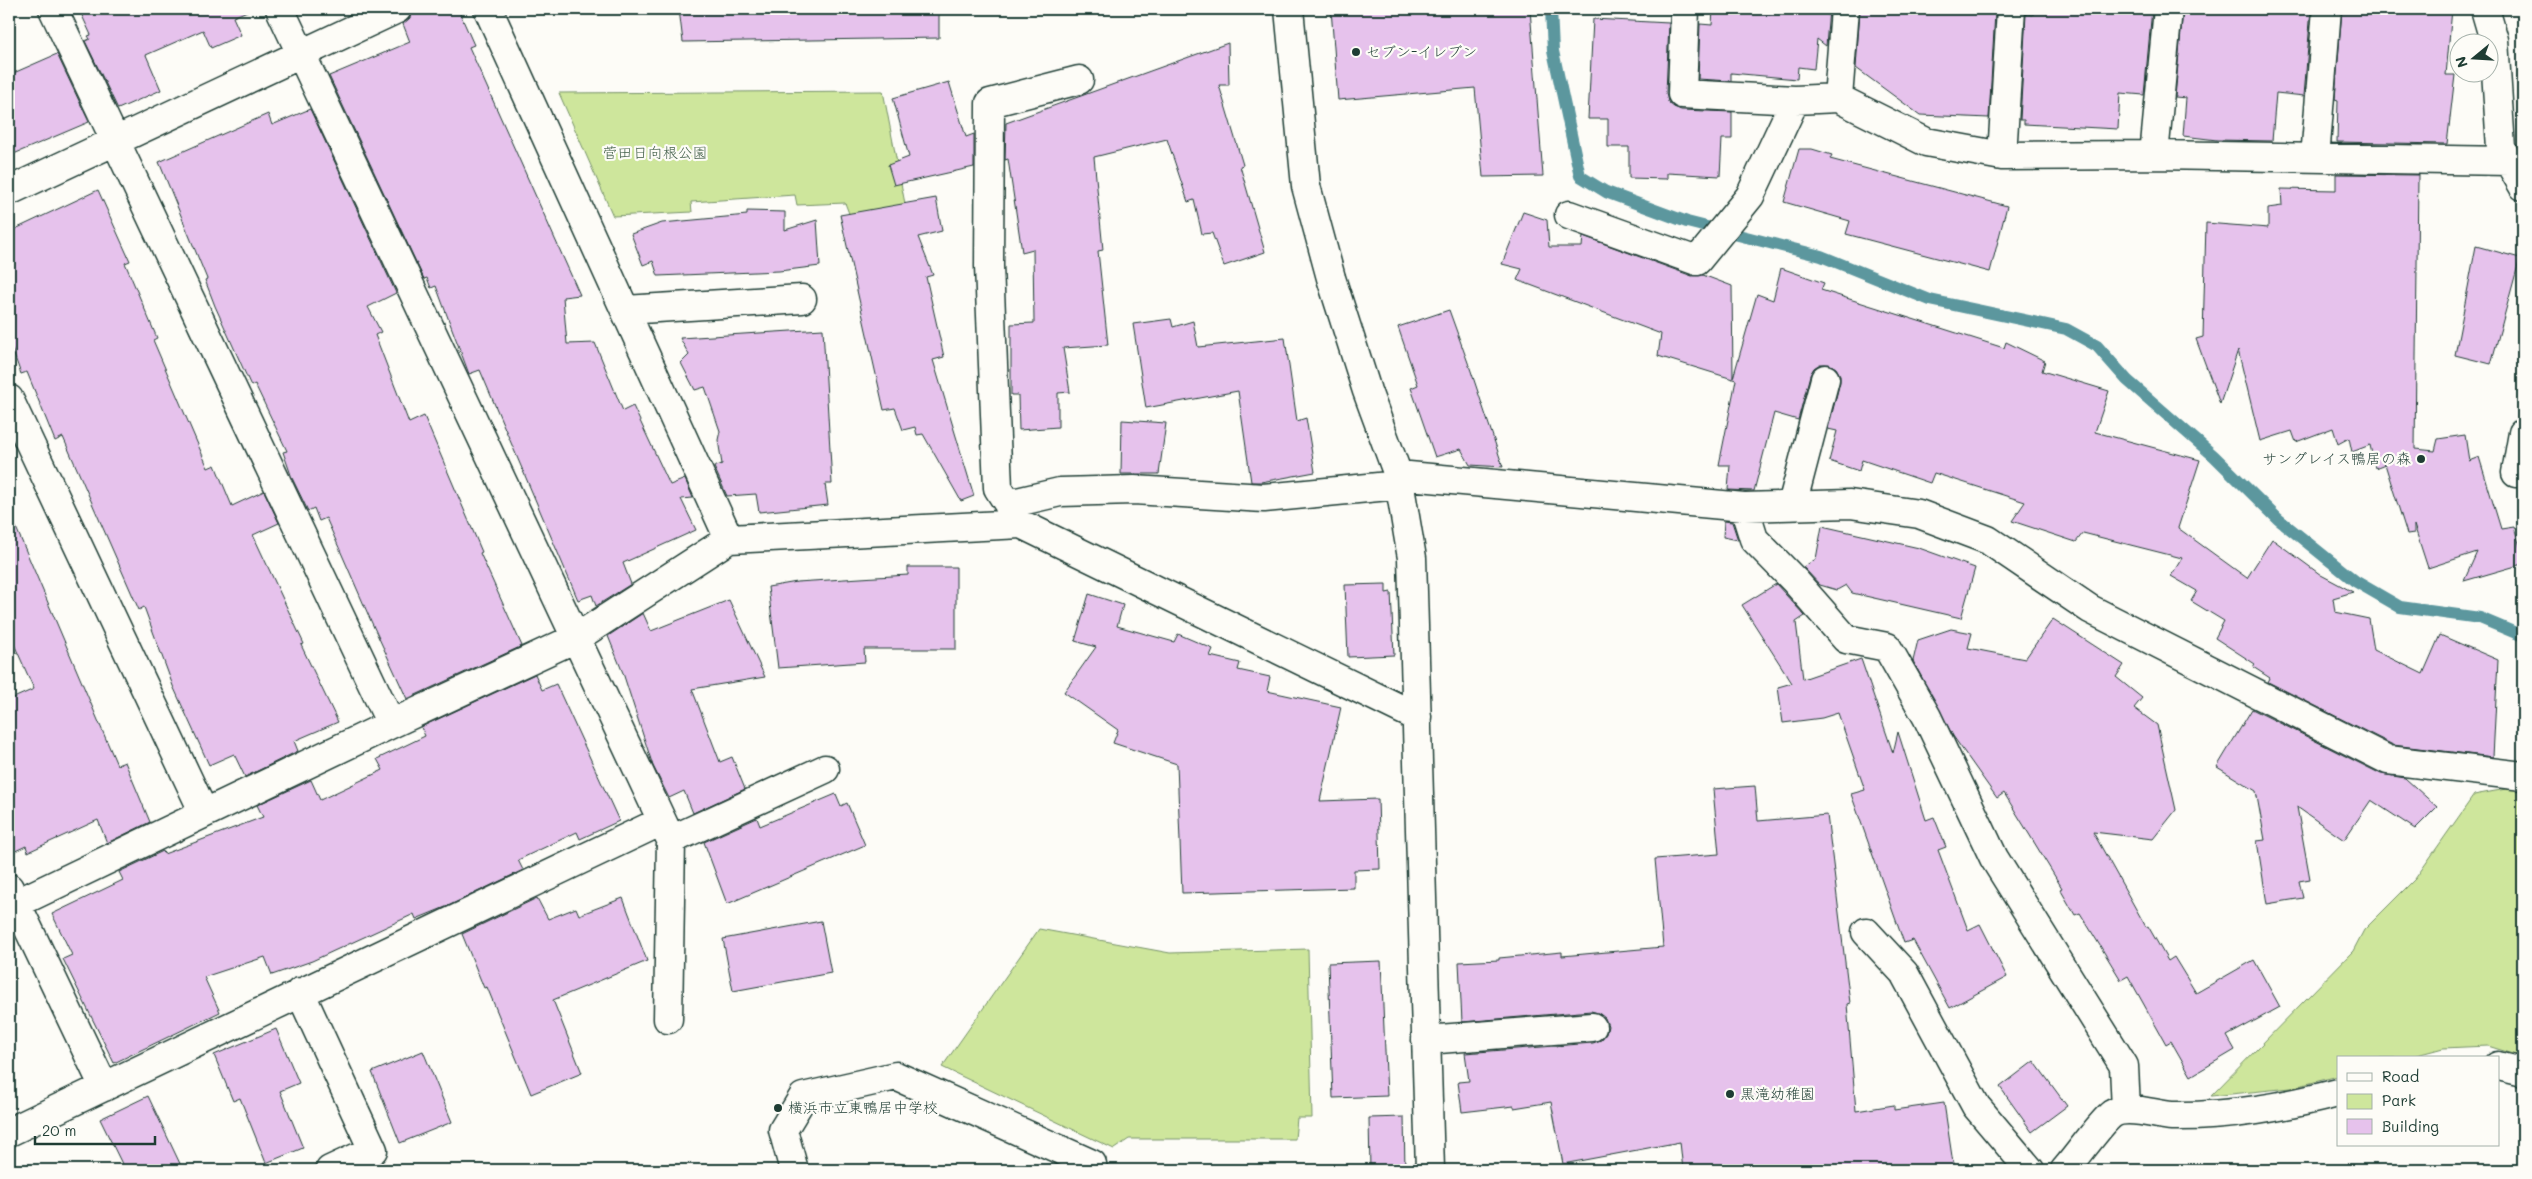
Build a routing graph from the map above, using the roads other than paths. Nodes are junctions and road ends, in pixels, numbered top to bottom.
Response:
1 (53, 9) edge
2 (280, 9) edge
3 (397, 9) edge
4 (488, 9) edge
5 (1288, 9) edge
6 (1684, 9) edge
7 (1845, 9) edge
8 (2011, 9) edge
9 (2168, 9) edge
10 (2327, 9) edge
11 (2485, 9) edge
12 (301, 54) junction
13 (1079, 80) dead end
14 (1838, 98) junction
15 (1795, 100) junction
16 (115, 141) junction
17 (2154, 155) junction
18 (2002, 156) junction
19 (2315, 158) junction
20 (2508, 161) junction
21 (2523, 186) edge
22 (9, 191) edge
23 (1569, 215) dead end
24 (802, 299) dead end
25 (625, 310) junction
26 (1824, 380) dead end
27 (9, 399) edge
28 (2523, 433) edge
29 (2516, 473) dead end
30 (1399, 480) junction
31 (1792, 505) junction
32 (1744, 507) junction
33 (1014, 514) junction
34 (729, 539) junction
35 (576, 638) junction
36 (1416, 718) junction
37 (391, 724) junction
38 (825, 769) dead end
39 (2523, 776) edge
40 (204, 813) junction
41 (666, 831) junction
42 (11, 899) edge
43 (1866, 932) dead end
44 (300, 992) junction
45 (668, 1019) dead end
46 (1592, 1027) dead end
47 (1426, 1040) junction
48 (2500, 1066) edge
49 (2523, 1072) edge
50 (104, 1087) junction
51 (2337, 1093) edge
52 (2126, 1110) junction
53 (9, 1132) edge
54 (330, 1170) edge
55 (794, 1170) edge
56 (1093, 1170) edge
57 (1430, 1170) edge
58 (2030, 1170) edge
59 (2065, 1170) edge

1 - 16 street
2 - 12 street
3 - 12 street
4 - 25 street
5 - 30 street
6 - 15 street
7 - 14 street
8 - 18 street
9 - 17 street
10 - 19 street
11 - 20 street
12 - 16 street
12 - 35 street
13 - 33 street
14 - 15 street
14 - 18 street
15 - 23 street
16 - 22 street
16 - 37 street
17 - 18 street
17 - 19 street
19 - 20 street
20 - 21 street
24 - 25 street
25 - 34 street
26 - 31 street
27 - 40 street
28 - 29 street
30 - 32 street
30 - 33 street
30 - 36 street
31 - 32 street
31 - 39 street
32 - 52 street
33 - 34 street
33 - 36 street
34 - 35 street
35 - 37 street
35 - 41 street
36 - 47 street
37 - 40 street
38 - 41 street
40 - 42 street
41 - 44 street
41 - 45 street
42 - 50 street
43 - 58 street
44 - 50 street
44 - 54 street
46 - 47 street
47 - 57 street
48 - 49 street
50 - 53 street
51 - 52 street
52 - 59 street
55 - 56 street

